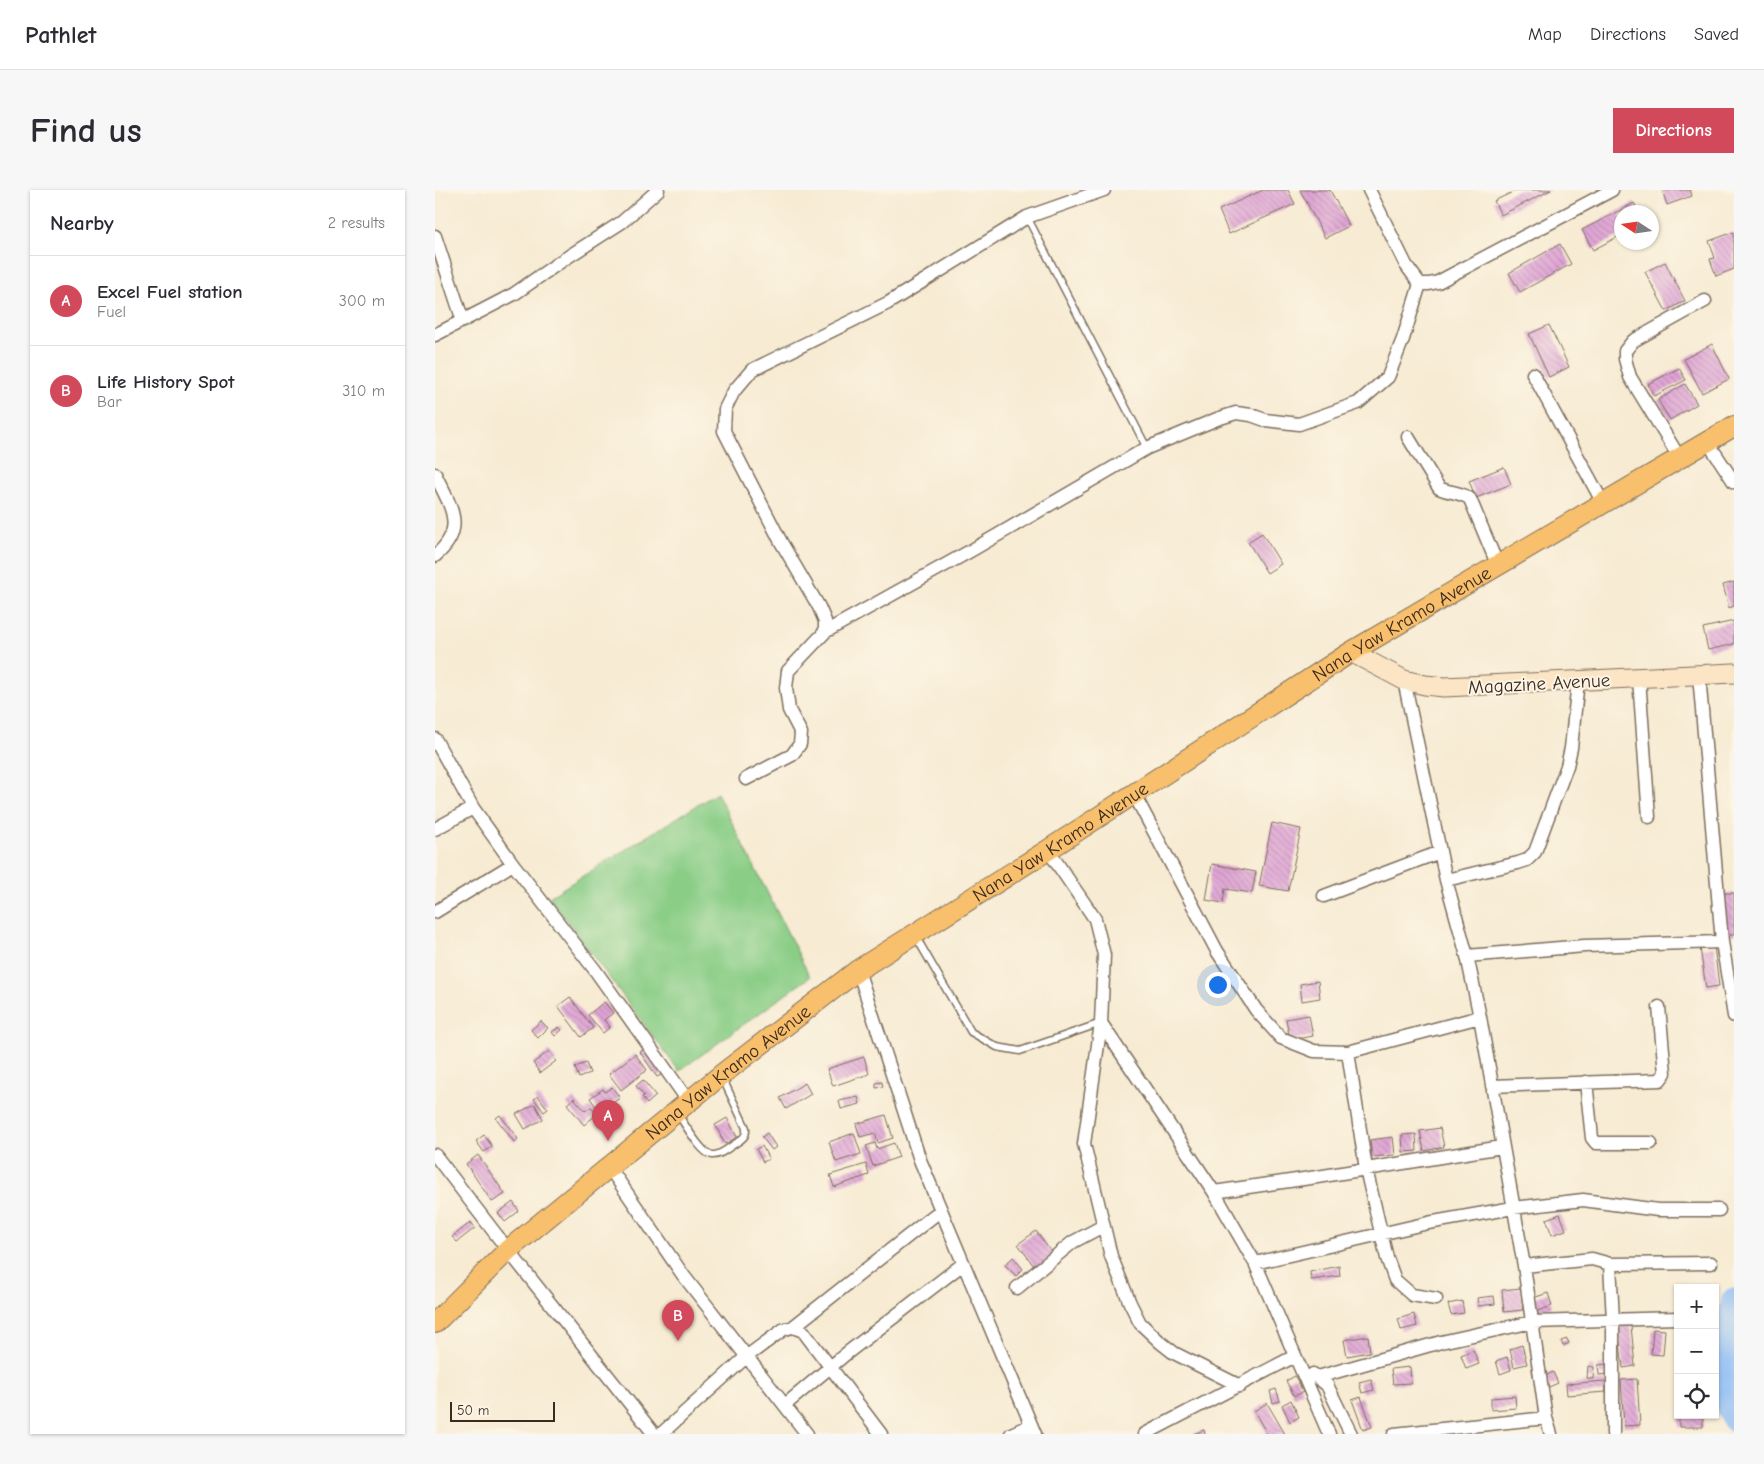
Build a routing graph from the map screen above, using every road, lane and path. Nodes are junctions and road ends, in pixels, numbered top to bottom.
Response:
1 (658, 190) edge
2 (1104, 190) edge
3 (1369, 190) edge
4 (1612, 190) edge
5 (1027, 217) junction
6 (435, 236) edge
7 (1420, 284) junction
8 (1705, 300) dead end
9 (463, 321) junction
10 (435, 335) edge
11 (1533, 374) dead end
12 (1734, 426) edge
13 (1408, 437) dead end
14 (1707, 441) junction
15 (1147, 448) junction
16 (1679, 457) junction
17 (435, 474) edge
18 (1734, 482) edge
19 (1603, 503) junction
20 (435, 556) edge
21 (1499, 566) junction
22 (825, 632) junction
23 (1351, 652) junction
24 (1734, 674) edge
25 (1699, 675) junction
26 (1639, 678) junction
27 (1403, 680) junction
28 (1579, 681) junction
29 (435, 739) edge
30 (746, 779) dead end
31 (1134, 794) junction
32 (473, 808) junction
33 (1649, 817) dead end
34 (435, 829) edge
35 (1047, 850) junction
36 (1440, 852) junction
37 (513, 864) junction
38 (1446, 880) junction
39 (1323, 896) dead end
40 (435, 912) edge
41 (915, 935) junction
42 (1722, 942) junction
43 (1467, 956) junction
44 (858, 970) junction
45 (1659, 1007) dead end
46 (1734, 1016) edge
47 (1480, 1017) junction
48 (1101, 1023) junction
49 (1348, 1052) junction
50 (721, 1075) junction
51 (1586, 1082) junction
52 (1491, 1086) junction
53 (683, 1107) junction
54 (1651, 1143) dead end
55 (1502, 1147) junction
56 (435, 1155) edge
57 (609, 1168) junction
58 (1366, 1170) junction
59 (1214, 1192) junction
60 (1513, 1208) junction
61 (941, 1210) junction
62 (1719, 1210) dead end
63 (1103, 1226) junction
64 (1381, 1234) junction
65 (508, 1250) junction
66 (1255, 1263) junction
67 (1711, 1263) dead end
68 (963, 1264) junction
69 (1610, 1264) junction
70 (1524, 1266) junction
71 (1017, 1288) dead end
72 (1436, 1299) dead end
73 (1674, 1318) edge
74 (1613, 1320) junction
75 (1532, 1322) junction
76 (435, 1323) edge
77 (793, 1327) junction
78 (746, 1357) junction
79 (1298, 1361) junction
80 (830, 1368) junction
81 (1318, 1377) junction
82 (1240, 1386) junction
83 (785, 1405) junction
84 (1546, 1418) junction
85 (1033, 1430) edge
86 (654, 1434) edge
87 (661, 1434) edge
88 (807, 1434) edge
89 (881, 1434) edge
90 (1011, 1434) edge
91 (1145, 1434) edge
92 (1329, 1434) edge
93 (1351, 1434) edge
94 (1394, 1434) edge
95 (1551, 1434) edge
96 (1613, 1434) edge

1 - 9 street
2 - 5 street
3 - 7 street
4 - 7 street
5 - 15 lane
5 - 22 street
6 - 9 street
7 - 15 street
8 - 16 street
9 - 10 street
11 - 19 street
12 - 14 main road, Nana Yaw Kramo Avenue
13 - 21 street
14 - 16 main road, Nana Yaw Kramo Avenue
14 - 18 street
15 - 22 street
16 - 19 main road, Nana Yaw Kramo Avenue
17 - 20 street
19 - 21 main road, Nana Yaw Kramo Avenue
21 - 23 main road, Nana Yaw Kramo Avenue
22 - 30 street
23 - 27 street, Magazine Avenue
23 - 31 main road, Nana Yaw Kramo Avenue
24 - 25 street, Magazine Avenue
25 - 26 street, Magazine Avenue
25 - 42 street
26 - 28 street, Magazine Avenue
26 - 33 street
27 - 28 street, Magazine Avenue
27 - 36 street
28 - 38 street
29 - 32 street
31 - 35 main road, Nana Yaw Kramo Avenue
31 - 49 street
32 - 34 street
32 - 37 street
35 - 41 main road, Nana Yaw Kramo Avenue
35 - 48 street
36 - 38 street
36 - 39 street
37 - 40 street
37 - 53 street
38 - 43 street
41 - 44 main road, Nana Yaw Kramo Avenue
41 - 48 lane
42 - 43 street
42 - 46 street
43 - 47 street
44 - 50 main road, Nana Yaw Kramo Avenue
44 - 61 street
45 - 51 street
47 - 49 street
47 - 52 street
48 - 59 street
48 - 63 street
49 - 58 street
50 - 53 main road, Nana Yaw Kramo Avenue
50 - 53 lane
51 - 52 street
51 - 54 street
52 - 55 street
53 - 57 main road, Nana Yaw Kramo Avenue
55 - 58 street
55 - 60 street
56 - 65 street
57 - 65 main road, Nana Yaw Kramo Avenue
57 - 78 street
58 - 59 street
58 - 64 street
59 - 66 street
60 - 62 street
60 - 64 street
60 - 70 street
61 - 68 street
61 - 77 street
63 - 71 street
63 - 82 street
64 - 66 street
64 - 72 street
65 - 76 main road, Nana Yaw Kramo Avenue
65 - 86 street
66 - 79 street
67 - 69 street
68 - 80 street
68 - 85 street
69 - 70 street
69 - 74 street
70 - 75 street
73 - 74 street
74 - 75 street
74 - 96 street
75 - 81 street
75 - 84 street
77 - 78 street
77 - 80 street
78 - 83 street
78 - 87 street
79 - 81 street
79 - 82 street
79 - 92 street
80 - 83 street
80 - 89 street
81 - 93 street
82 - 91 street
83 - 88 street
84 - 94 street
84 - 95 street
85 - 90 street

